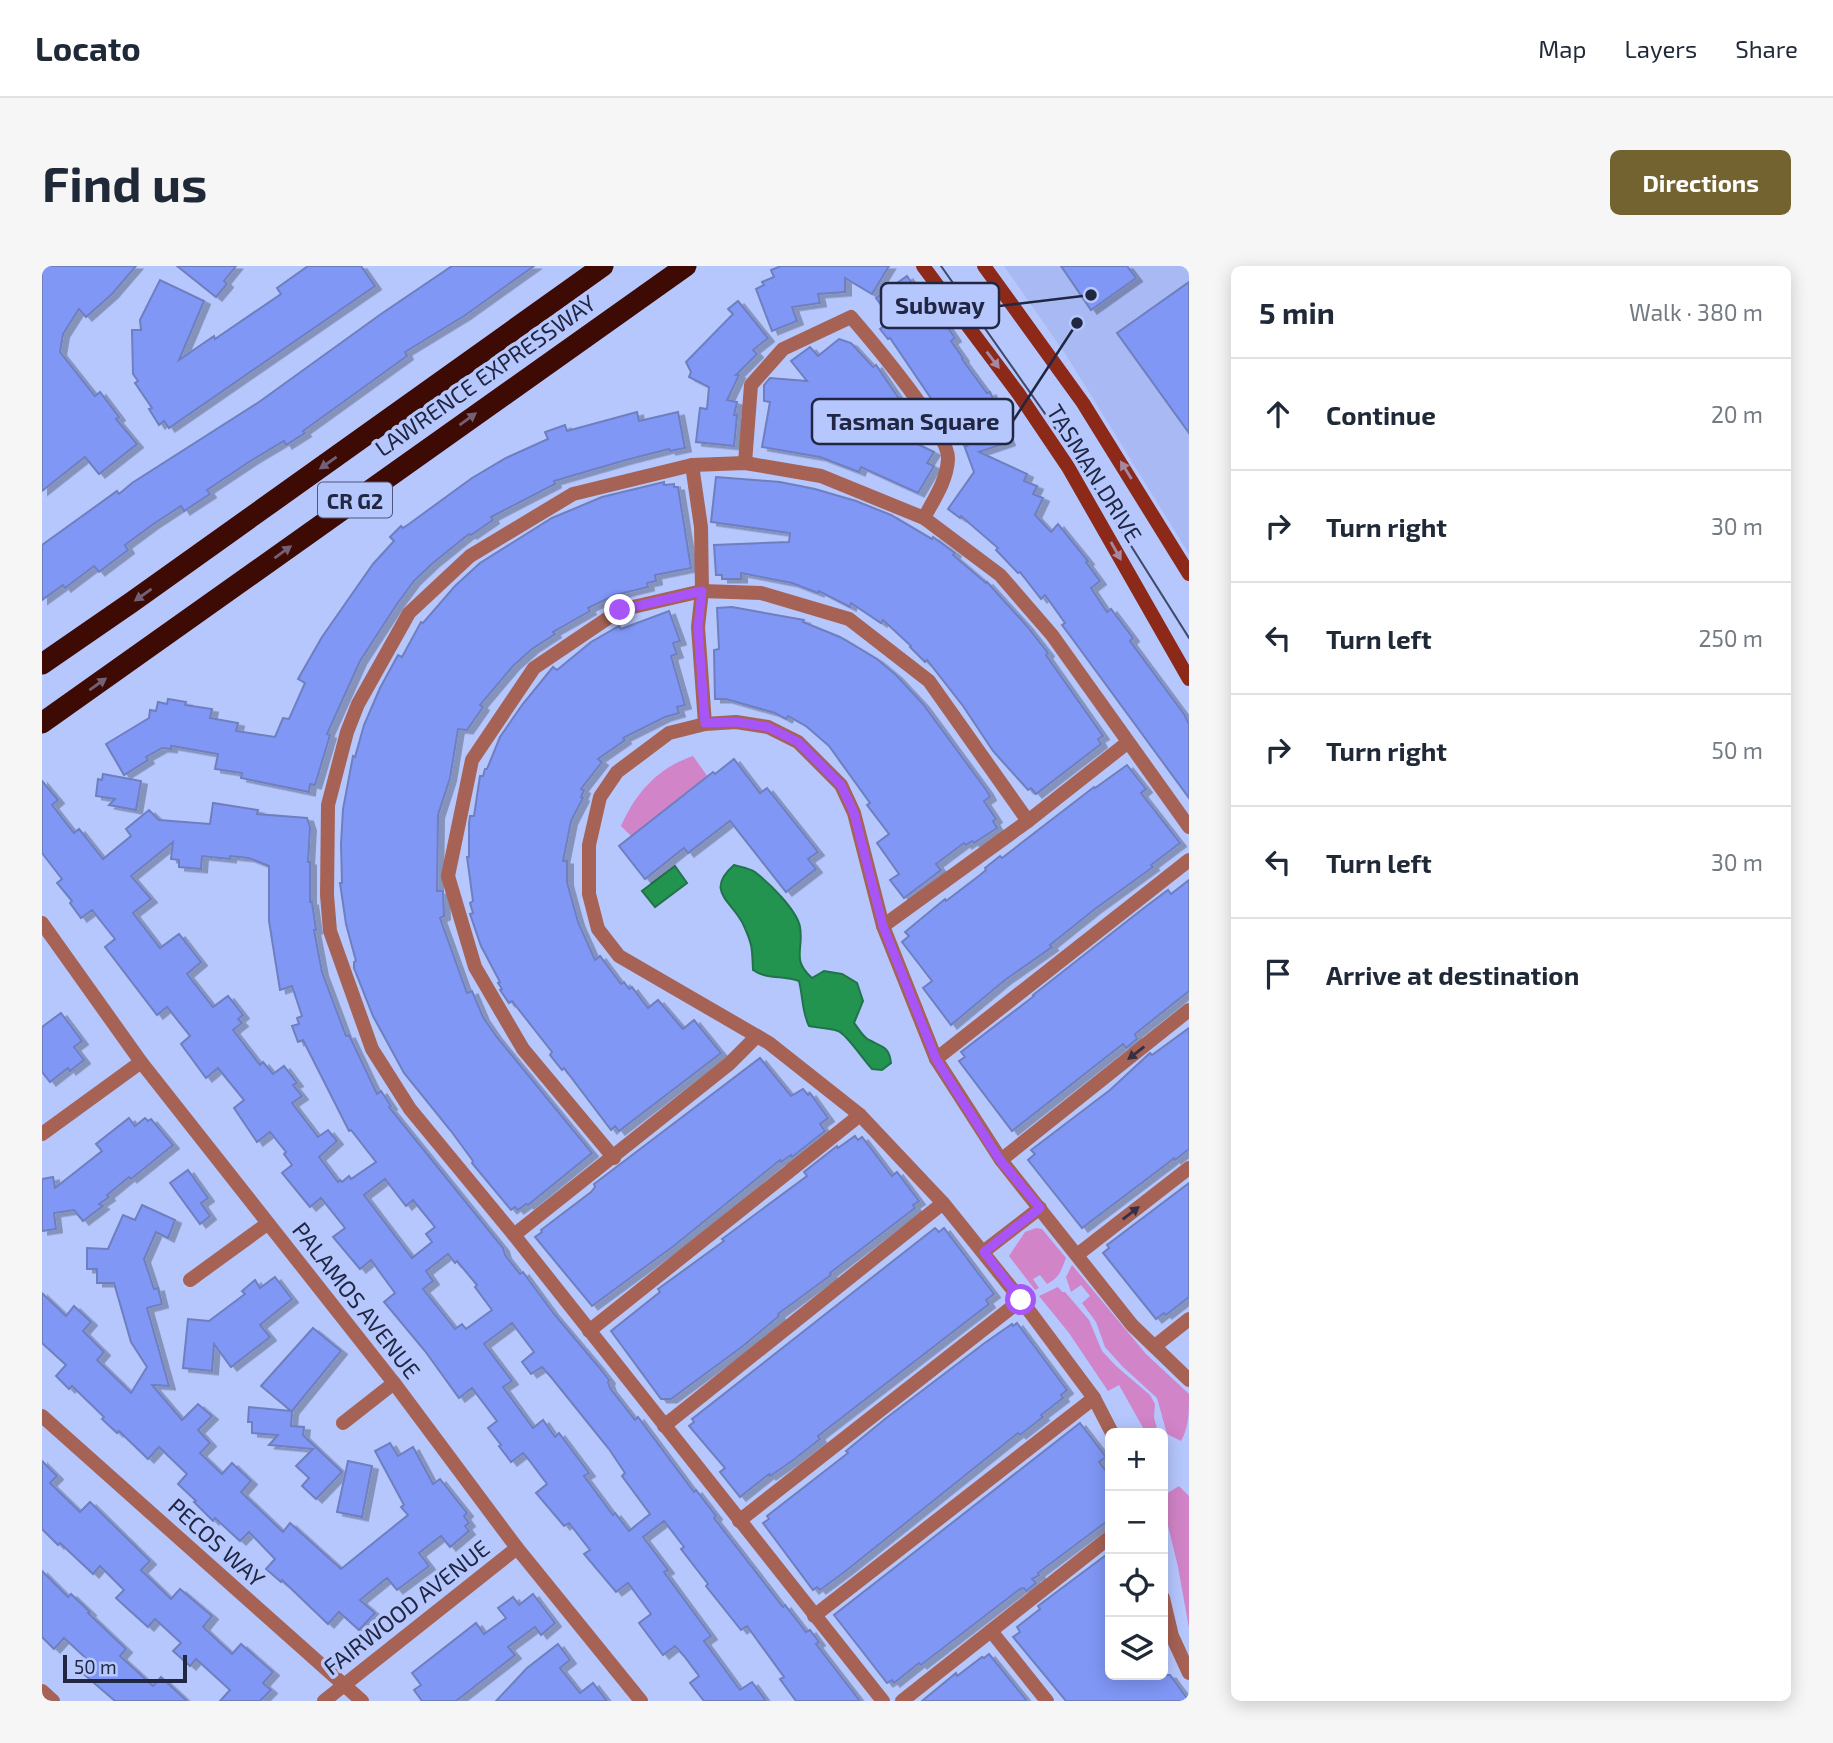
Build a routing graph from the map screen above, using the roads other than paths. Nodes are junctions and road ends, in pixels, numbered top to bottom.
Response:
1 (603, 266) edge
2 (686, 266) edge
3 (923, 266) edge
4 (984, 266) edge
5 (745, 463) junction
6 (692, 465) junction
7 (924, 518) junction
8 (1189, 574) edge
9 (702, 591) junction
10 (42, 664) edge
11 (1189, 679) edge
12 (42, 723) edge
13 (705, 723) junction
14 (1127, 743) junction
15 (1028, 821) junction
16 (1189, 827) edge
17 (1189, 860) edge
18 (42, 923) edge
19 (883, 926) junction
20 (1189, 1010) edge
21 (757, 1036) junction
22 (936, 1059) junction
23 (141, 1062) junction
24 (860, 1115) junction
25 (42, 1134) edge
26 (614, 1158) junction
27 (1000, 1160) junction
28 (1189, 1168) edge
29 (943, 1203) junction
30 (1040, 1208) junction
31 (267, 1224) junction
32 (514, 1236) junction
33 (984, 1252) junction
34 (1077, 1255) junction
35 (190, 1280) dead end
36 (1021, 1300) junction
37 (1189, 1319) edge
38 (589, 1331) junction
39 (1155, 1346) junction
40 (1189, 1380) edge
41 (394, 1383) junction
42 (1094, 1398) junction
43 (42, 1416) edge
44 (343, 1423) dead end
45 (664, 1426) junction
46 (1109, 1428) edge
47 (738, 1521) junction
48 (1105, 1540) edge
49 (517, 1548) junction
50 (814, 1616) junction
51 (1168, 1617) edge
52 (991, 1631) junction
53 (1189, 1674) edge
54 (345, 1685) junction
55 (42, 1691) edge
56 (53, 1701) edge
57 (324, 1701) edge
58 (362, 1701) edge
59 (641, 1701) edge
60 (883, 1701) edge
61 (902, 1701) edge
62 (1047, 1701) edge

1 -> 10 highway, LAWRENCE EXPRESSWAY / CR G2
12 -> 2 highway, LAWRENCE EXPRESSWAY / CR G2
3 -> 11 main road, TASMAN DRIVE
8 -> 4 main road, TASMAN DRIVE
5 - 6 street
5 - 7 street
5 - 7 street
6 - 9 street
6 - 32 street
7 - 14 street
9 - 13 street
9 - 15 street
9 - 26 street
13 - 19 street
13 - 21 street
14 - 15 street
14 - 16 street
15 - 19 street
17 - 22 street
18 - 23 street, PALAMOS AVENUE
19 - 22 street
20 -> 27 street
21 - 24 street
21 - 26 street
22 - 27 street
23 - 25 street
23 - 31 street, PALAMOS AVENUE
24 - 29 street
24 - 38 street
26 - 32 street
27 - 30 street
34 -> 28 street
29 - 33 street
29 - 45 street
30 - 33 street
30 - 34 street
31 - 35 street
31 - 41 street, PALAMOS AVENUE
32 - 38 street
33 - 36 street
34 - 39 street
36 - 42 street
36 - 47 street
37 - 39 street
38 - 45 street
39 - 40 street
41 - 44 street
41 - 49 street, PALAMOS AVENUE
42 - 46 street
42 - 50 street
43 - 54 street, PECOS WAY
45 - 47 street
47 - 50 street
48 - 52 street
49 - 54 street, FAIRWOOD AVENUE
49 - 59 street, PALAMOS AVENUE
50 - 60 street
51 - 53 street
52 - 61 street
52 - 62 street
54 - 57 street, FAIRWOOD AVENUE
54 - 58 street, PECOS WAY
55 - 56 street

